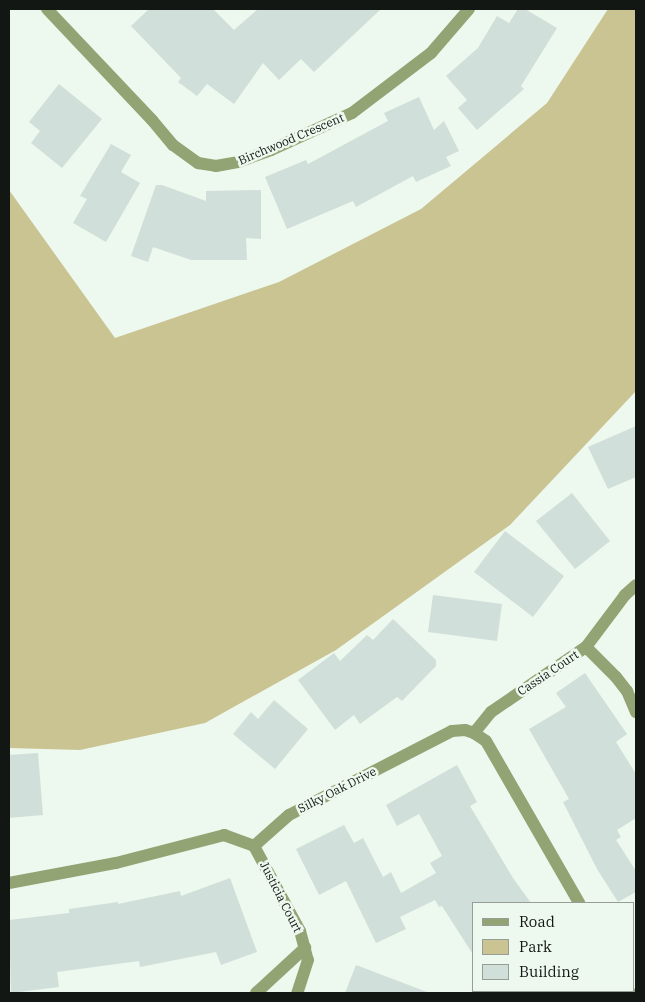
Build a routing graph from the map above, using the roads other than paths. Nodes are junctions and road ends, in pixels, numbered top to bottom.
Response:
1 (47, 9) edge
2 (469, 9) edge
3 (636, 585) edge
4 (586, 647) junction
5 (636, 712) edge
6 (474, 733) junction
7 (254, 846) junction
8 (9, 883) edge
9 (578, 902) edge
10 (305, 948) junction
11 (256, 993) edge
12 (297, 993) edge

1 - 2 street, Birchwood Crescent
3 - 4 street, Cassia Court
4 - 5 street
4 - 6 street, Cassia Court
6 - 7 street, Silky Oak Drive
6 - 9 street
7 - 8 street
7 - 10 street, Justicia Court
10 - 11 street, Justicia Court
10 - 12 street, Justicia Court

